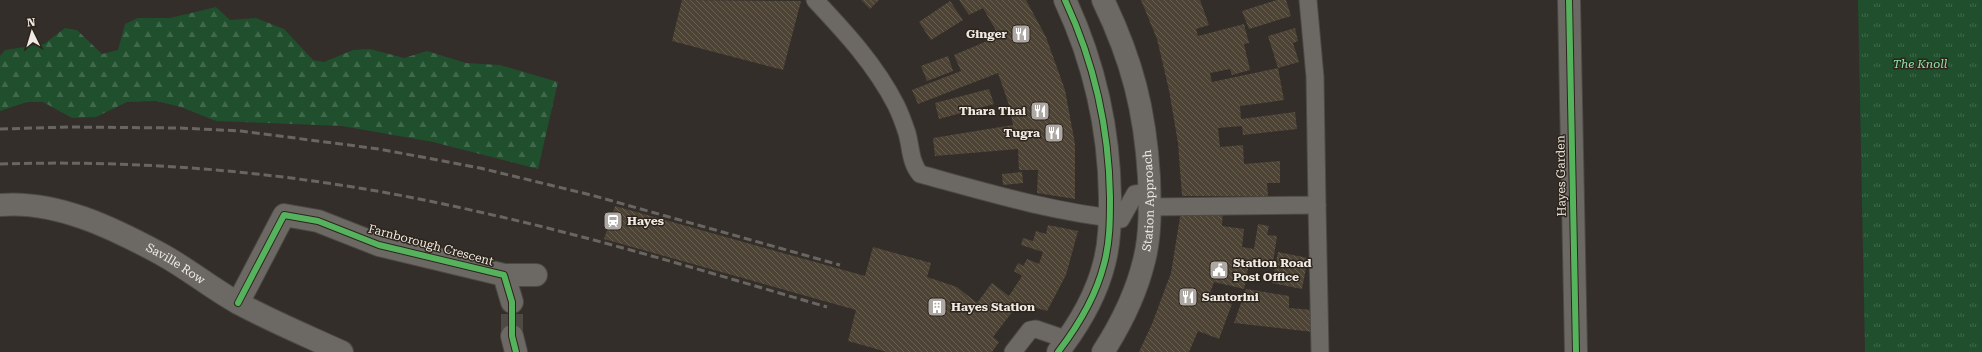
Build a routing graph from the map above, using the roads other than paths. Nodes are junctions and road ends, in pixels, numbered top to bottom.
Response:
1 (815, 0) edge
2 (1065, 0) edge
3 (1103, 0) edge
4 (1308, 0) edge
5 (1569, 0) edge
6 (1150, 200) junction
7 (0, 205) edge
8 (1317, 205) junction
9 (1110, 218) junction
10 (536, 275) dead end
11 (504, 276) junction
12 (512, 302) tunnel mouth
13 (238, 303) junction
14 (1063, 346) edge
15 (342, 352) edge
16 (1013, 352) edge
17 (1103, 352) edge
18 (1320, 352) edge
19 (1576, 352) edge

1 - 9 lane
2 - 9 street
3 - 6 street, Station Approach
4 - 8 lane
5 - 19 street, Hayes Garden
6 - 8 lane
6 - 9 lane
6 - 17 street, Station Approach
7 - 13 street, Saville Row
8 - 18 lane
9 - 14 street
10 - 11 street, Farnborough Crescent
11 - 12 street, Farnborough Crescent
11 - 13 street, Farnborough Crescent
13 - 15 street, Saville Row
14 - 16 lane

